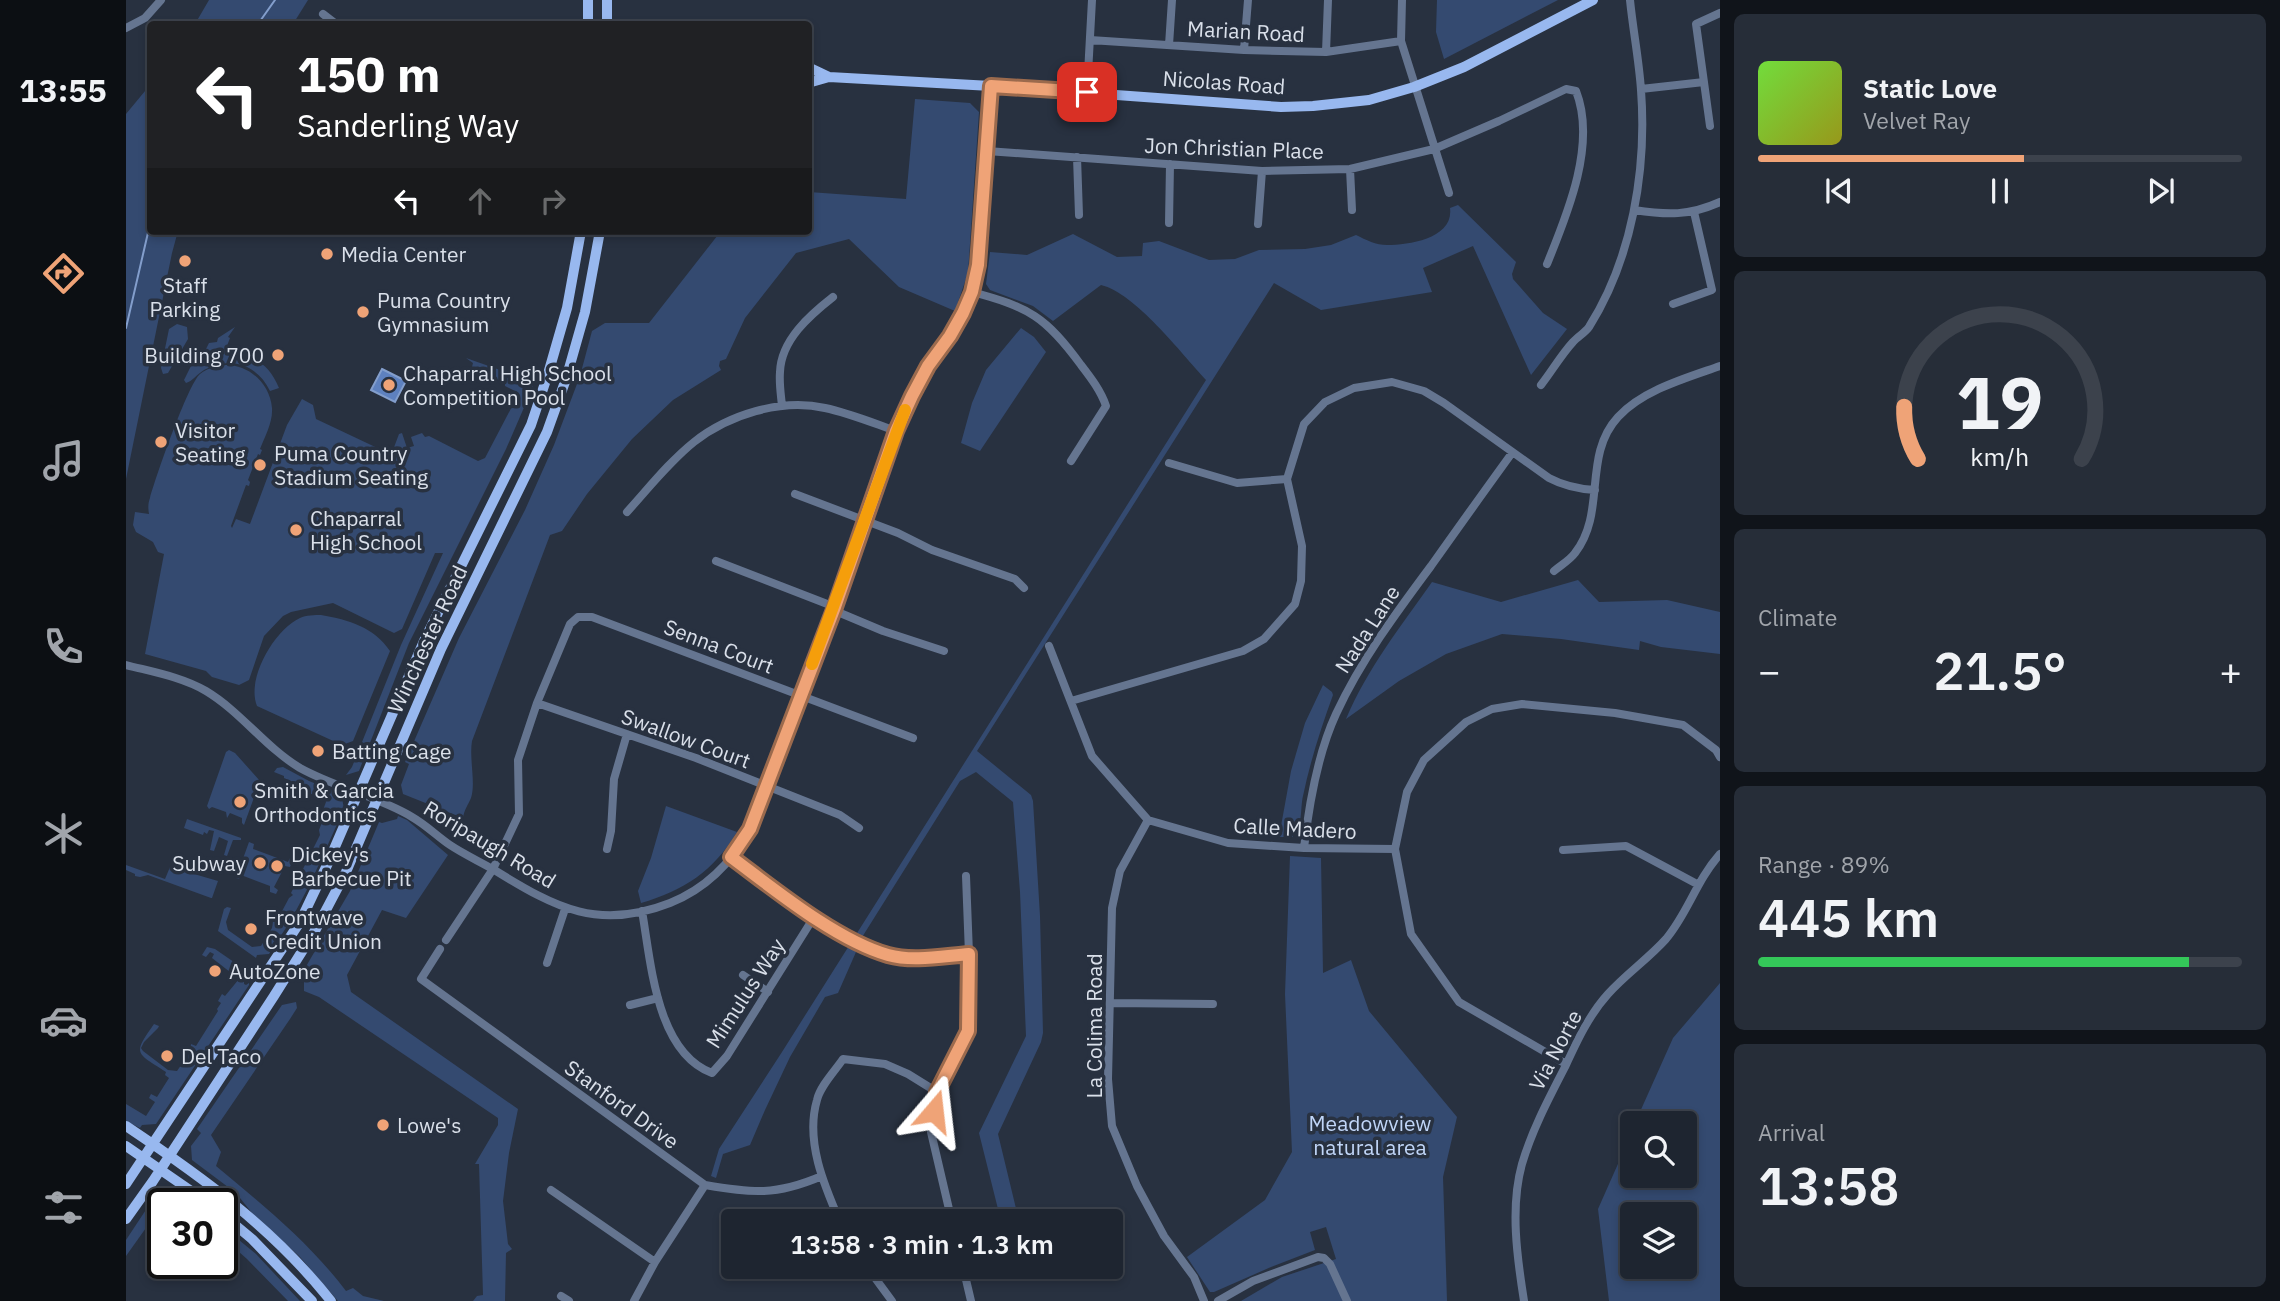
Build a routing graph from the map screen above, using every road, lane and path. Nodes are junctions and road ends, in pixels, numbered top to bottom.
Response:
1 (161, 0) edge
2 (588, 0) edge
3 (607, 0) edge
4 (1092, 0) edge
5 (1172, 0) edge
6 (1248, 0) edge
7 (1328, 0) edge
8 (1402, 0) edge
9 (1593, 0) edge
10 (1630, 0) edge
11 (1720, 13) edge
12 (323, 14) dead end
13 (333, 21) edge
14 (588, 21) edge
15 (607, 21) edge
16 (126, 28) edge
17 (1090, 40) junction
18 (1401, 41) junction
19 (1169, 45) junction
20 (1244, 50) junction
21 (1326, 52) junction
22 (812, 69) edge
23 (829, 77) junction
24 (812, 82) edge
25 (1704, 82) junction
26 (991, 86) junction
27 (1414, 88) junction
28 (1641, 89) junction
29 (1087, 92) junction
30 (1710, 126) dead end
31 (1434, 149) junction
32 (987, 151) junction
33 (1077, 157) junction
34 (1170, 164) junction
35 (1350, 169) junction
36 (1262, 171) junction
37 (1449, 193) dead end
38 (1720, 202) edge
39 (1352, 210) dead end
40 (1634, 210) junction
41 (1694, 212) junction
42 (1079, 215) dead end
43 (1169, 223) dead end
44 (1258, 224) dead end
45 (580, 235) edge
46 (599, 235) edge
47 (1547, 264) dead end
48 (972, 292) junction
49 (833, 297) dead end
50 (1673, 304) dead end
51 (1720, 366) edge
52 (1541, 385) dead end
53 (782, 406) junction
54 (896, 431) junction
55 (1512, 453) junction
56 (1071, 461) dead end
57 (1169, 463) dead end
58 (1287, 479) junction
59 (1595, 490) junction
60 (796, 494) dead end
61 (627, 512) dead end
62 (866, 521) junction
63 (716, 561) dead end
64 (1554, 570) dead end
65 (1024, 588) dead end
66 (834, 609) junction
67 (1049, 646) dead end
68 (944, 652) dead end
69 (126, 665) edge
70 (800, 695) junction
71 (1072, 701) junction
72 (537, 703) junction
73 (627, 734) junction
74 (912, 738) dead end
75 (1720, 757) edge
76 (765, 787) junction
77 (358, 793) junction
78 (376, 799) junction
79 (1148, 820) junction
80 (859, 828) dead end
81 (1304, 848) junction
82 (607, 849) dead end
83 (1395, 849) junction
84 (1563, 850) dead end
85 (1720, 854) edge
86 (731, 857) junction
87 (493, 869) junction
88 (966, 876) dead end
89 (1697, 884) junction
90 (565, 909) junction
91 (642, 911) junction
92 (814, 917) junction
93 (446, 940) dead end
94 (440, 949) dead end
95 (969, 954) junction
96 (547, 963) dead end
97 (743, 975) dead end
98 (768, 992) junction
99 (658, 998) junction
100 (1111, 1003) junction
101 (630, 1004) dead end
102 (1213, 1004) dead end
103 (1566, 1064) junction
104 (937, 1092) junction
105 (126, 1126) edge
106 (152, 1144) junction
107 (126, 1146) edge
108 (169, 1156) junction
109 (144, 1158) junction
110 (160, 1169) junction
111 (822, 1176) junction
112 (126, 1184) edge
113 (705, 1185) junction
114 (187, 1188) edge
115 (551, 1190) dead end
116 (835, 1209) edge
117 (949, 1209) edge
118 (126, 1219) edge
119 (238, 1227) edge
120 (655, 1262) junction
121 (876, 1279) edge
122 (966, 1279) edge
123 (297, 1284) junction
124 (970, 1300) edge
125 (312, 1301) edge
126 (320, 1301) edge
127 (331, 1301) edge
128 (634, 1301) edge
129 (892, 1301) edge
130 (1204, 1301) edge
131 (1218, 1301) edge
132 (1347, 1301) edge
133 (1524, 1301) edge

1 - 16 street
2 - 14 main road
3 - 15 main road
4 - 17 street
5 - 19 street
6 - 20 street
7 - 21 street
8 - 18 street
9 - 27 main road, Nicolas Road
10 - 28 street
11 - 25 street
12 - 13 street
17 - 19 street, Marian Road
17 - 29 street
18 - 21 street, Marian Road
18 - 27 street
19 - 20 street, Marian Road
20 - 21 street, Marian Road
22 - 23 main road, Nicolas Road
23 - 24 main road, Nicolas Road
23 - 26 main road, Nicolas Road
25 - 28 street
25 - 30 street
26 - 29 main road, Nicolas Road
26 - 32 street, Roripaugh Road
27 - 29 main road, Nicolas Road
27 - 31 street
28 - 40 street
31 - 35 street, Jon Christian Place
31 - 37 street
31 - 47 street, Jon Christian Place
32 - 33 street, Jon Christian Place
32 - 48 street, Roripaugh Road
33 - 34 street, Jon Christian Place
33 - 42 street
34 - 36 street, Jon Christian Place
34 - 43 street
35 - 36 street, Jon Christian Place
35 - 39 street
36 - 44 street
38 - 41 street
40 - 41 street
40 - 52 street
41 - 50 street
45 - 77 main road, Winchester Road
46 - 78 main road, Winchester Road
48 - 54 street, Roripaugh Road
48 - 56 street
49 - 53 street
51 - 59 street
53 - 54 street
53 - 61 street
54 - 62 street, Roripaugh Road
55 - 58 street
55 - 59 street
55 - 81 street, Nada Lane
57 - 58 street
58 - 71 street
59 - 64 street
60 - 62 street
62 - 65 street
62 - 66 street, Roripaugh Road
63 - 66 street
66 - 68 street
66 - 70 street, Roripaugh Road
67 - 71 street
69 - 77 street, Roripaugh Road
70 - 72 street, Senna Court
70 - 74 street, Senna Court
70 - 76 street, Roripaugh Road
71 - 79 street
72 - 73 street, Swallow Court
72 - 87 street
73 - 76 street, Swallow Court
73 - 82 street
75 - 83 street
76 - 80 street, Swallow Court
76 - 86 street, Roripaugh Road
77 - 78 street, Roripaugh Road
77 - 106 main road, Winchester Road
78 - 87 street, Roripaugh Road
78 - 108 main road, Winchester Road
79 - 81 street, Calle Madero
79 - 100 street, La Colima Road
81 - 83 street, Calle Madero
83 - 103 street
84 - 89 street
85 - 89 street, Via Norte
86 - 91 street, Roripaugh Road
86 - 92 street
87 - 90 street, Roripaugh Road
87 - 93 street
88 - 95 street
89 - 103 street, Via Norte
90 - 91 street, Roripaugh Road
90 - 96 street
91 - 99 street, Mimulus Way
92 - 95 street
92 - 98 street, Mimulus Way
94 - 113 street, Stanford Drive
95 - 104 street
97 - 98 street
98 - 99 street, Mimulus Way
99 - 101 street
100 - 102 street
100 - 130 street, La Colima Road
103 - 133 street, Via Norte
104 - 111 street
104 - 117 street
105 - 106 main road
106 - 108 main road
106 - 109 main road, Winchester Road
107 - 109 main road
108 - 110 main road, Winchester Road
108 - 127 main road
109 - 110 main road
109 - 112 main road, Winchester Road
110 - 114 main road
110 - 118 main road, Winchester Road
111 - 113 street, Stanford Drive
111 - 116 street
113 - 120 street
115 - 120 street
119 - 123 main road
120 - 128 street
121 - 129 street
122 - 124 street
123 - 125 main road
123 - 126 main road
131 - 132 street

